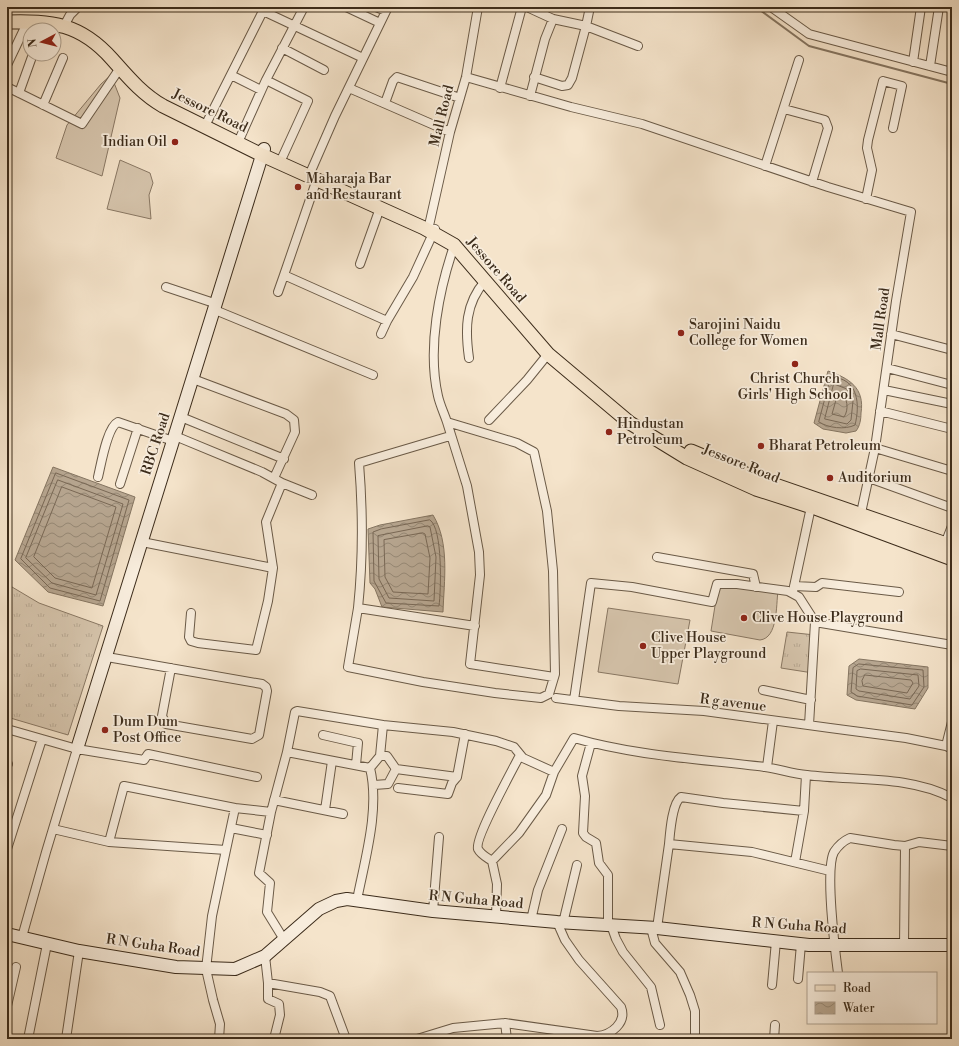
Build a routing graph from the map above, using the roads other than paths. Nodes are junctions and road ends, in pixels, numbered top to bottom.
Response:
1 (78, 7) edge
2 (304, 7) edge
3 (346, 7) edge
4 (376, 7) edge
5 (478, 7) edge
6 (522, 7) edge
7 (527, 7) edge
8 (590, 7) edge
9 (682, 7) edge
10 (695, 7) edge
11 (772, 7) edge
12 (922, 7) edge
13 (940, 7) edge
14 (387, 9) edge
15 (7, 13) edge
16 (553, 19) junction
17 (28, 21) junction
18 (7, 22) edge
19 (31, 22) edge
20 (66, 22) junction
21 (62, 23) edge
22 (380, 23) junction
23 (295, 26) junction
24 (586, 26) junction
25 (638, 46) dead end
26 (282, 48) junction
27 (63, 58) dead end
28 (363, 58) junction
29 (798, 60) dead end
30 (30, 62) edge
31 (913, 62) junction
32 (7, 65) edge
33 (930, 66) junction
34 (120, 68) junction
35 (324, 70) dead end
36 (952, 72) edge
37 (231, 75) junction
38 (466, 76) junction
39 (534, 77) junction
40 (266, 80) junction
41 (7, 88) edge
42 (349, 88) junction
43 (500, 88) junction
44 (261, 90) junction
45 (19, 93) junction
46 (530, 96) junction
47 (460, 98) junction
48 (385, 104) junction
49 (43, 105) junction
50 (784, 109) junction
51 (207, 122) junction
52 (893, 128) dead end
53 (450, 132) junction
54 (240, 138) junction
55 (263, 152) junction
56 (282, 158) junction
57 (765, 166) junction
58 (314, 175) junction
59 (812, 182) junction
60 (866, 199) junction
61 (380, 208) junction
62 (432, 229) junction
63 (455, 243) junction
64 (360, 264) dead end
65 (284, 275) junction
66 (485, 281) junction
67 (166, 288) dead end
68 (278, 292) dead end
69 (216, 307) junction
70 (387, 321) junction
71 (381, 334) dead end
72 (891, 334) junction
73 (952, 350) edge
74 (548, 354) junction
75 (469, 358) dead end
76 (887, 368) junction
77 (373, 375) dead end
78 (193, 379) junction
79 (952, 385) edge
80 (884, 390) junction
81 (952, 404) edge
82 (880, 411) junction
83 (181, 418) junction
84 (489, 420) dead end
85 (447, 422) junction
86 (138, 428) junction
87 (952, 430) edge
88 (654, 435) junction
89 (450, 436) junction
90 (174, 439) junction
91 (675, 447) junction
92 (875, 448) junction
93 (284, 459) junction
94 (952, 471) edge
95 (98, 477) dead end
96 (274, 478) junction
97 (869, 478) junction
98 (282, 483) junction
99 (120, 484) dead end
100 (312, 495) dead end
101 (811, 507) junction
102 (952, 508) edge
103 (861, 514) junction
104 (952, 526) edge
105 (142, 542) junction
106 (950, 547) edge
107 (657, 557) dead end
108 (952, 559) edge
109 (273, 568) junction
110 (756, 587) junction
111 (794, 590) junction
112 (899, 592) dead end
113 (358, 608) junction
114 (191, 613) dead end
115 (815, 622) junction
116 (475, 626) junction
117 (952, 645) edge
118 (107, 657) junction
119 (171, 668) junction
120 (554, 678) junction
121 (763, 690) dead end
122 (556, 698) dead end
123 (574, 700) junction
124 (811, 700) junction
125 (773, 721) junction
126 (952, 722) edge
127 (383, 725) junction
128 (809, 725) junction
129 (7, 729) edge
130 (465, 734) junction
131 (323, 735) dead end
132 (42, 739) junction
133 (591, 743) junction
134 (949, 748) edge
135 (77, 749) junction
136 (287, 752) junction
137 (520, 755) junction
138 (380, 756) junction
139 (332, 761) junction
140 (356, 765) junction
141 (767, 767) junction
142 (370, 768) junction
143 (396, 769) junction
144 (554, 772) junction
145 (806, 775) junction
146 (257, 777) dead end
147 (457, 777) junction
148 (374, 785) junction
149 (398, 788) dead end
150 (952, 798) edge
151 (274, 800) junction
152 (235, 808) junction
153 (325, 810) junction
154 (804, 811) junction
155 (271, 812) junction
156 (343, 814) dead end
157 (231, 828) junction
158 (53, 829) junction
159 (562, 829) dead end
160 (267, 835) junction
161 (439, 837) dead end
162 (109, 842) junction
163 (669, 844) junction
164 (905, 846) junction
165 (952, 846) edge
166 (7, 849) edge
167 (226, 850) junction
168 (492, 861) junction
169 (795, 862) junction
170 (577, 865) dead end
171 (830, 871) junction
172 (357, 900) junction
173 (433, 911) junction
174 (496, 916) junction
175 (531, 920) junction
176 (560, 922) junction
177 (610, 925) junction
178 (654, 928) junction
179 (7, 934) edge
180 (22, 938) junction
181 (283, 938) junction
182 (776, 941) junction
183 (47, 944) junction
184 (801, 944) junction
185 (834, 945) junction
186 (904, 946) junction
187 (952, 946) edge
188 (79, 951) junction
189 (265, 956) junction
190 (16, 967) dead end
191 (206, 969) junction
192 (838, 972) edge
193 (798, 979) dead end
194 (268, 983) junction
195 (772, 985) dead end
196 (7, 1006) edge
197 (505, 1023) junction
198 (660, 1025) dead end
199 (775, 1025) dead end
200 (447, 1030) junction
201 (597, 1038) edge
202 (28, 1039) edge
203 (66, 1039) edge
204 (219, 1039) edge
205 (274, 1039) edge
206 (346, 1039) edge
207 (417, 1039) edge
208 (446, 1039) edge
209 (507, 1039) edge
210 (695, 1039) edge
211 (774, 1039) edge

1 - 20 street
2 - 23 street
3 - 22 street
4 - 14 street
5 - 38 street, Mall Road
6 - 43 street
7 - 16 street
8 - 24 street
9 - 10 street
11 - 31 street
12 - 31 street
13 - 33 street
14 - 22 street
15 - 20 main road, Jessore Road
16 - 24 street
16 - 39 street
17 - 18 main road, Jessore Road
17 - 19 main road, Jessore Road
17 - 32 street
20 - 21 main road, Jessore Road
20 - 34 main road, Jessore Road
20 - 51 main road, Jessore Road
22 - 28 street
23 - 26 street
23 - 28 street
23 - 37 street
24 - 25 street
24 - 39 street
26 - 35 street
26 - 40 street
27 - 49 street
28 - 42 street
29 - 50 street
30 - 45 street
31 - 33 street
33 - 36 street
34 - 49 street
34 - 55 main road, Jessore Road
37 - 44 street
37 - 51 street
38 - 43 street, Mall Road
38 - 47 street, Mall Road
39 - 46 street
40 - 44 street
40 - 56 street
41 - 45 street
42 - 48 street
42 - 58 street
43 - 46 street, Mall Road
44 - 54 street
45 - 49 street
46 - 57 street, Mall Road
47 - 48 street
47 - 53 street, Mall Road
48 - 53 street
50 - 57 street
50 - 59 street
51 - 54 main road, Jessore Road
52 - 60 street
53 - 62 street, Mall Road
54 - 55 main road, Jessore Road
55 - 56 main road, Jessore Road
55 - 58 main road, Jessore Road
55 - 69 street, RBC Road
56 - 58 main road, Jessore Road
57 - 59 street, Mall Road
58 - 61 main road, Jessore Road
58 - 62 main road, Jessore Road
58 - 65 street
59 - 60 street, Mall Road
60 - 72 street, Mall Road
61 - 62 main road, Jessore Road
61 - 64 street
62 - 63 main road, Jessore Road
62 - 70 street, Mall Road
63 - 66 main road, Jessore Road
63 - 85 street
63 - 88 main road, Jessore Road
65 - 68 street
65 - 70 street
66 - 74 main road, Jessore Road
66 - 75 street
67 - 69 street
69 - 77 street
69 - 78 street, RBC Road
70 - 71 street, Mall Road
72 - 73 street
72 - 76 street, Mall Road
74 - 84 street
74 - 88 main road, Jessore Road
76 - 79 street
76 - 80 street, Mall Road
78 - 83 street, RBC Road
78 - 93 street
80 - 81 street
80 - 82 street, Mall Road
82 - 87 street
82 - 92 street, Mall Road
83 - 90 street, RBC Road
83 - 93 street
85 - 89 street
85 - 120 street
86 - 90 street
86 - 95 street
86 - 99 street
88 - 91 main road, Jessore Road
89 - 113 street
89 - 116 street
90 - 96 street
90 - 105 street, RBC Road
91 - 101 main road, Jessore Road
91 - 103 main road, Jessore Road
91 - 106 main road
92 - 94 street
92 - 97 street, Mall Road
93 - 96 street
96 - 98 street
97 - 102 street
97 - 103 street, Mall Road
98 - 100 street
98 - 109 street
101 - 108 main road, Jessore Road
101 - 111 street
103 - 106 main road, Jessore Road
104 - 106 street
105 - 109 street
105 - 118 street, RBC Road
107 - 110 street
109 - 114 street
110 - 111 street
110 - 123 street
111 - 112 street
111 - 115 street
113 - 116 street
113 - 120 street
115 - 117 street
115 - 124 street
116 - 120 street
118 - 119 street
118 - 135 street, RBC Road
119 - 119 street
121 - 124 street
122 - 123 street, R g avenue
123 - 125 street, R g avenue
124 - 128 street
125 - 128 street, R g avenue
125 - 141 street
126 - 134 street
127 - 130 street
127 - 136 street
127 - 138 street
128 - 134 street, R g avenue
129 - 132 street
130 - 137 street
130 - 147 street
131 - 140 street
132 - 135 street
132 - 166 street
133 - 141 street
133 - 144 street
133 - 177 street
135 - 146 street
135 - 158 street
136 - 139 street
136 - 151 street
137 - 144 street
137 - 168 street
138 - 142 street
138 - 143 street
139 - 140 street
139 - 153 street
140 - 142 street
141 - 145 street
142 - 148 street
143 - 147 street
143 - 148 street
144 - 168 street
145 - 150 street
145 - 154 street
147 - 149 street
148 - 172 street
151 - 153 street
151 - 155 street
152 - 155 street
152 - 157 street
152 - 162 street
153 - 156 street
154 - 163 street
154 - 169 street
155 - 160 street
157 - 160 street
157 - 167 street
158 - 162 street
158 - 180 street
159 - 175 street
160 - 181 street
161 - 173 street
162 - 167 street
163 - 169 street
163 - 178 street
164 - 165 street
164 - 171 street
164 - 186 street
167 - 191 street
168 - 174 street
169 - 171 street
170 - 176 street
171 - 185 street
172 - 173 street, R N Guha Road
172 - 181 street, R N Guha Road
173 - 174 street, R N Guha Road
174 - 175 street, R N Guha Road
175 - 176 street, R N Guha Road
176 - 177 street, R N Guha Road
176 - 201 street
177 - 178 street, R N Guha Road
177 - 198 street
178 - 182 street, R N Guha Road
178 - 210 street
179 - 180 street, R N Guha Road
180 - 183 street, R N Guha Road
181 - 189 street, R N Guha Road
182 - 184 street, R N Guha Road
182 - 195 street
183 - 188 street, R N Guha Road
183 - 202 street
184 - 185 street, R N Guha Road
184 - 193 street
185 - 186 street, R N Guha Road
185 - 192 street
186 - 187 street, R N Guha Road
188 - 191 street, R N Guha Road
188 - 203 street
189 - 191 street, R N Guha Road
189 - 194 street
190 - 196 street
191 - 204 street
194 - 205 street
194 - 206 street
197 - 200 street
197 - 201 street
197 - 209 street
199 - 211 street
200 - 207 street
200 - 208 street

